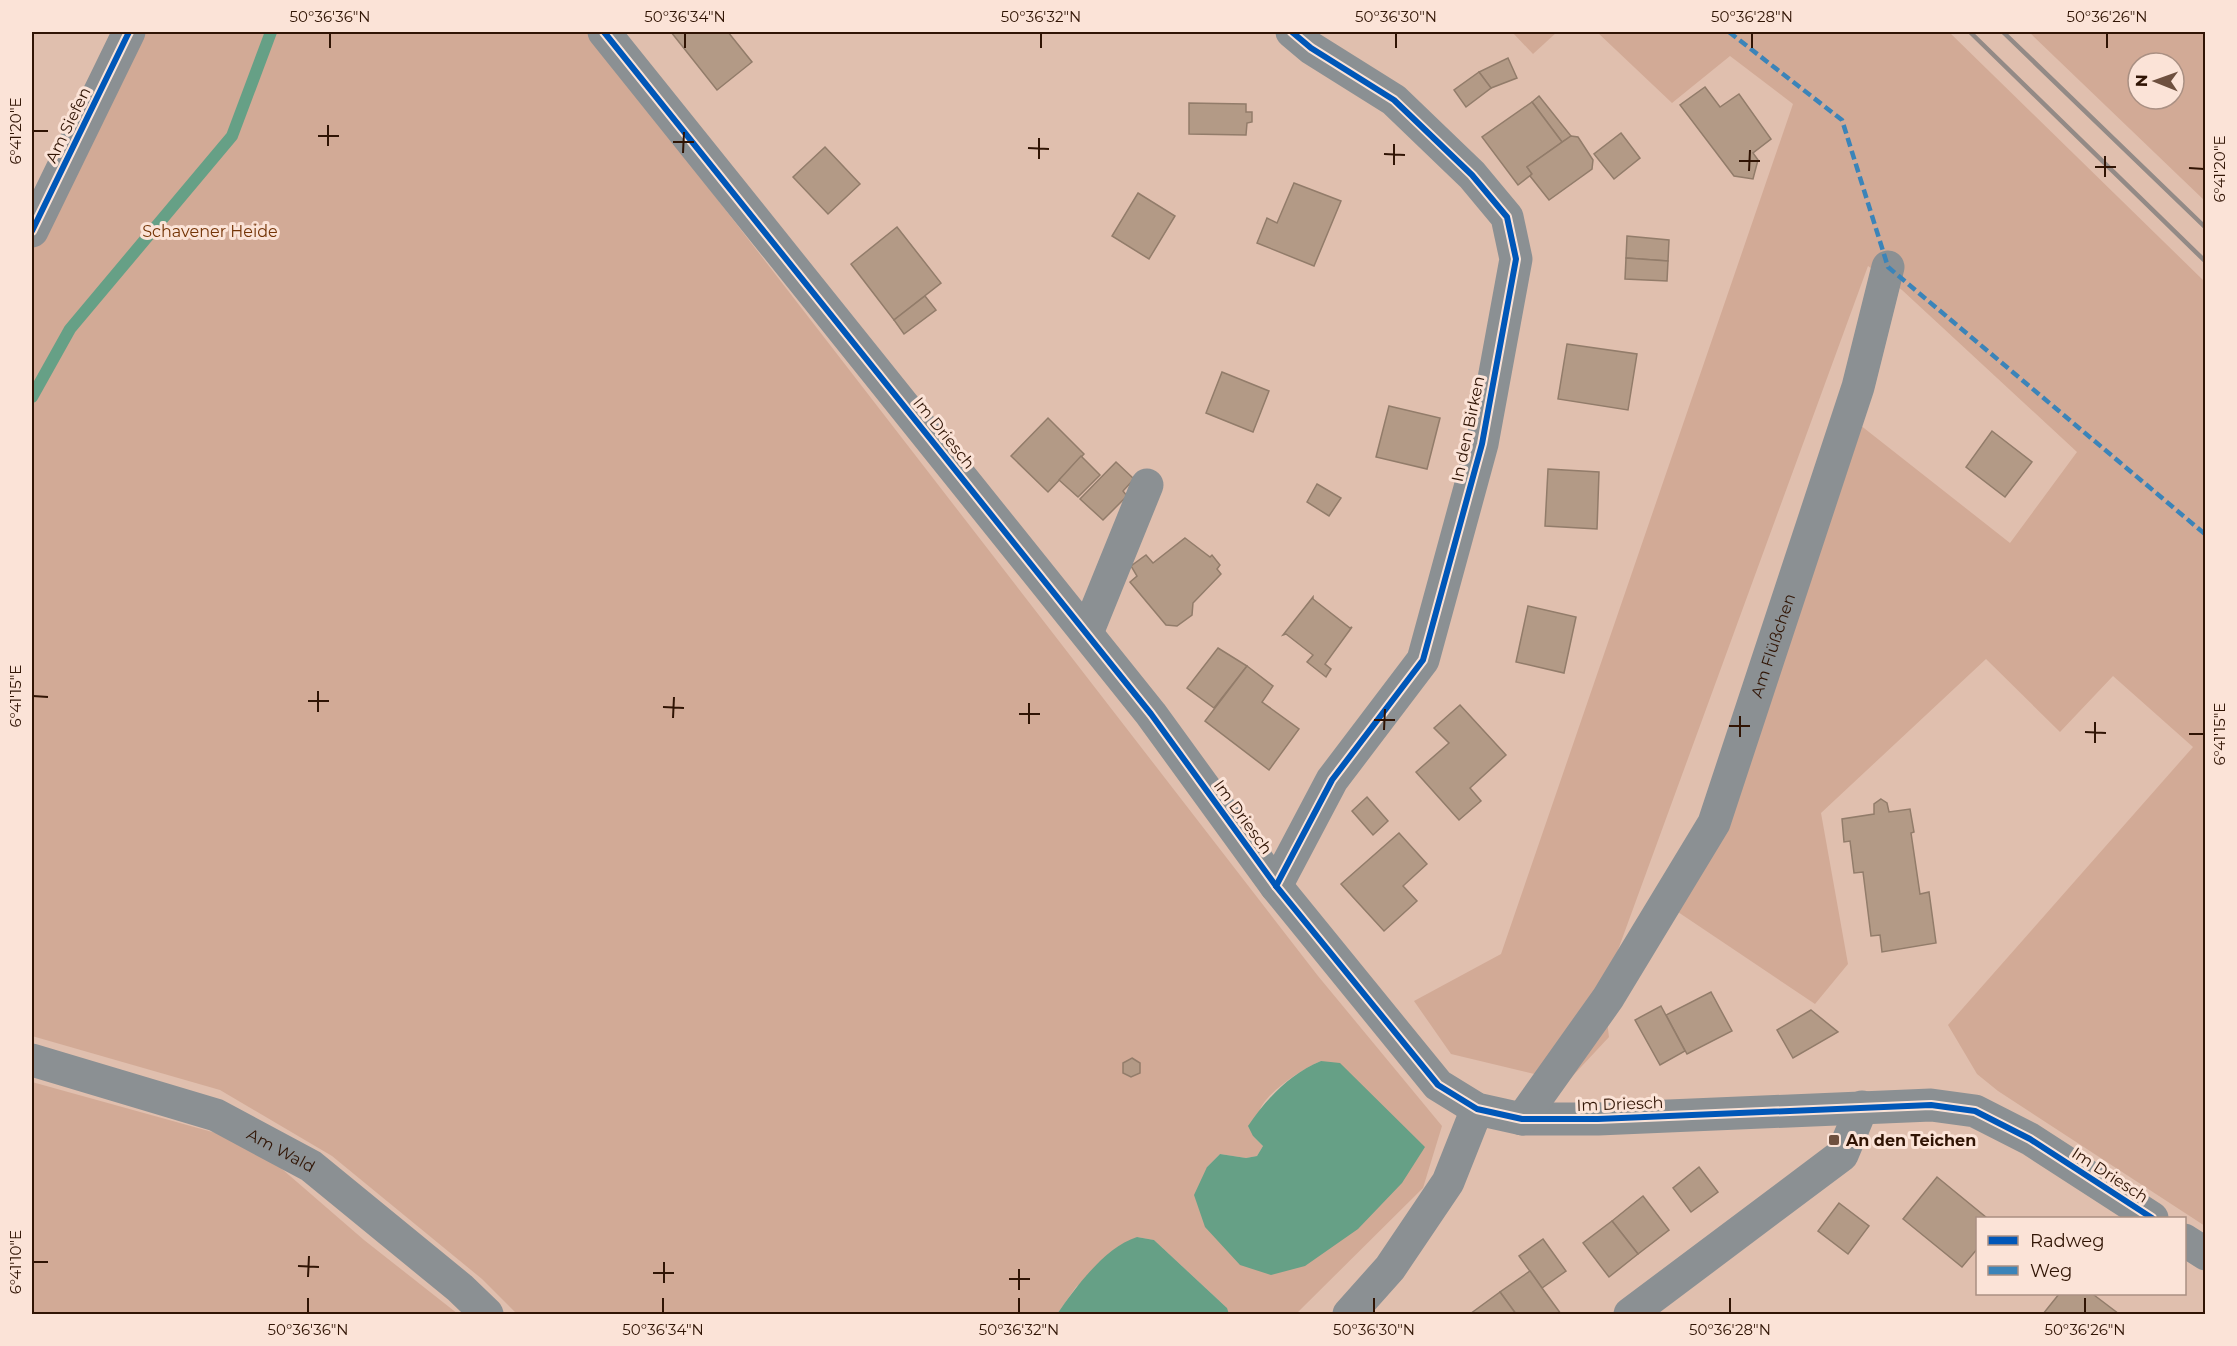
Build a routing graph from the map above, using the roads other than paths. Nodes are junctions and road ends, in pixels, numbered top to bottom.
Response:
1 (129, 32) edge
2 (604, 32) edge
3 (1292, 32) edge
4 (32, 231) edge
5 (1888, 267) dead end
6 (1147, 485) dead end
7 (1087, 633) junction
8 (1276, 886) junction
9 (32, 1060) edge
10 (1862, 1107) junction
11 (1477, 1109) junction
12 (1522, 1119) junction
13 (2150, 1217) edge
14 (2186, 1241) edge
15 (2205, 1254) edge
16 (487, 1314) edge
17 (1349, 1314) edge
18 (1630, 1314) edge

1 - 4 street, Am Siefen
2 - 7 street, Im Driesch
3 - 8 street, In den Birken
5 - 12 street, Am Flüßchen
6 - 7 street
7 - 8 street, Im Driesch
8 - 11 street, Im Driesch
9 - 16 street, Am Wald
10 - 12 street, Im Driesch
10 - 13 street, Im Driesch
10 - 18 street
11 - 12 street, Im Driesch
11 - 17 street
14 - 15 street

